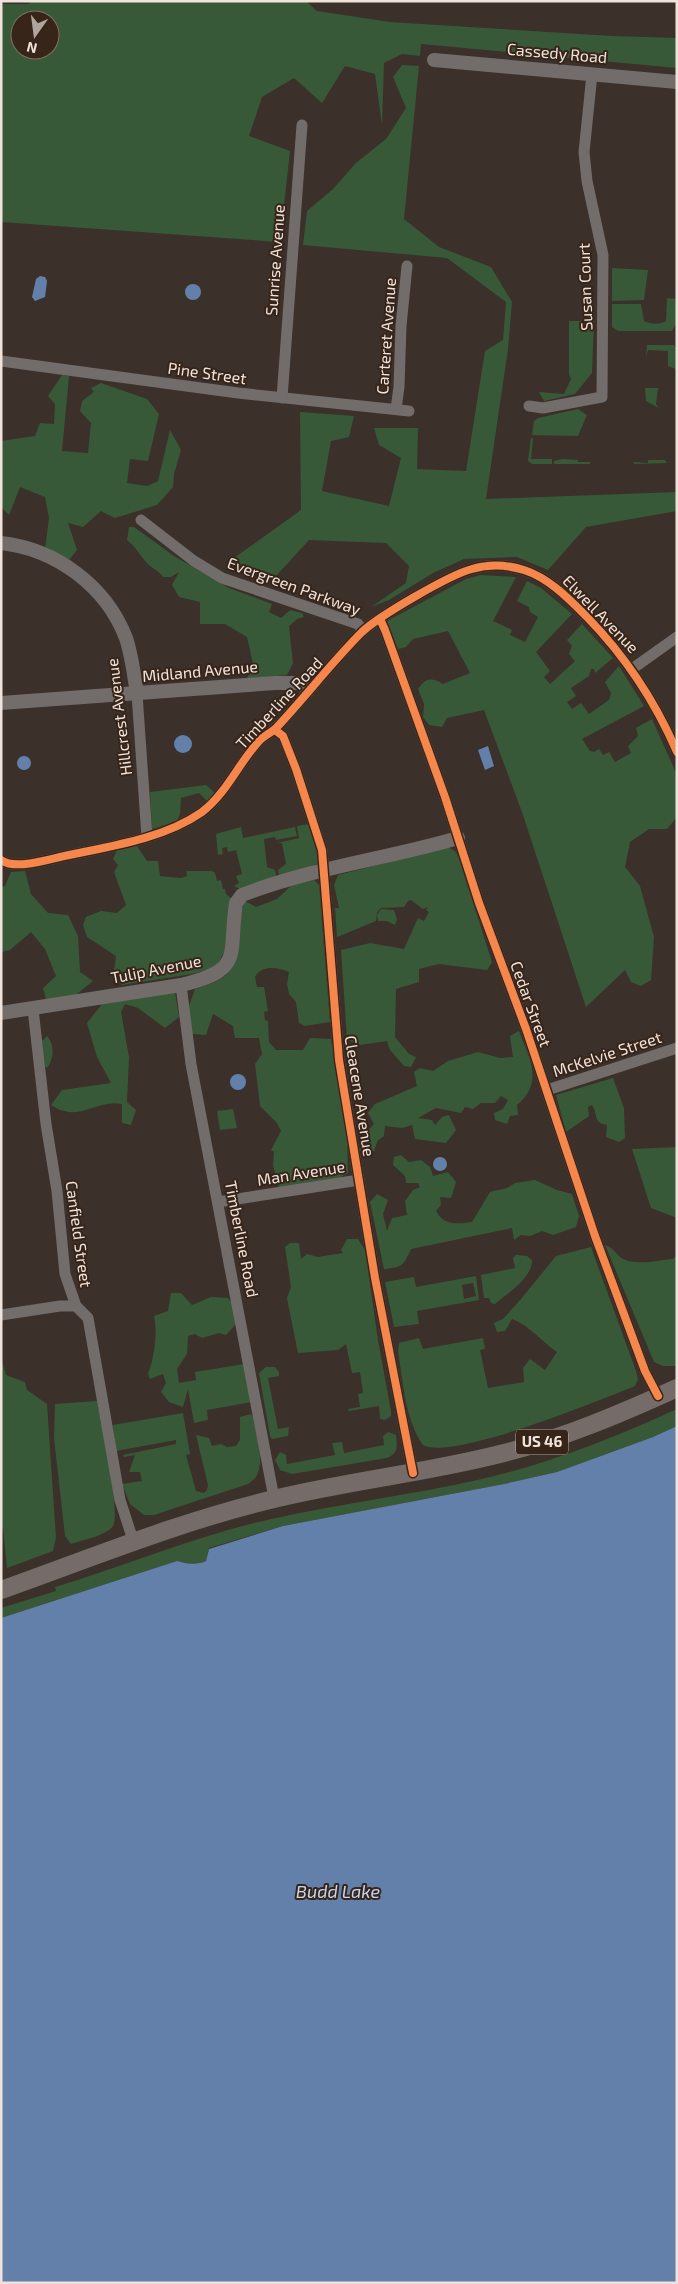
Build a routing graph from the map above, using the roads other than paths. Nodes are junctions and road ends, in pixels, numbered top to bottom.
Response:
1 (434, 60) dead end
2 (592, 74) junction
3 (677, 82) edge
4 (302, 125) dead end
5 (408, 266) dead end
6 (1, 361) edge
7 (282, 398) junction
8 (529, 406) dead end
9 (396, 410) junction
10 (409, 411) dead end
11 (141, 520) dead end
12 (1, 543) edge
13 (380, 620) junction
14 (364, 631) junction
15 (677, 637) edge
16 (632, 669) junction
17 (308, 690) junction
18 (137, 694) junction
19 (1, 703) edge
20 (275, 730) junction
21 (677, 752) edge
22 (147, 837) junction
23 (458, 838) junction
24 (2, 861) edge
25 (325, 870) junction
26 (181, 985) junction
27 (33, 1009) junction
28 (1, 1013) edge
29 (677, 1048) edge
30 (546, 1090) junction
31 (359, 1180) junction
32 (218, 1202) junction
33 (76, 1306) junction
34 (1, 1315) edge
35 (677, 1388) edge
36 (658, 1396) junction
37 (413, 1473) junction
38 (274, 1498) junction
39 (134, 1543) junction
40 (1, 1590) edge

1 - 2 street, Cassedy Road
2 - 3 street, Cassedy Road
2 - 8 street, Susan Court
4 - 7 street, Sunrise Avenue
5 - 9 street, Carteret Avenue
6 - 7 street, Pine Street
7 - 9 street, Pine Street
9 - 10 street, Pine Street
11 - 14 street, Evergreen Parkway
12 - 18 street, Hillcrest Avenue
13 - 14 street, Timberline Road
13 - 16 street, Elwell Avenue
13 - 23 street, Cedar Street
14 - 17 street, Timberline Road
15 - 16 street
16 - 21 street, Elwell Avenue
17 - 18 street, Midland Avenue
17 - 20 street, Timberline Road
18 - 19 street, Midland Avenue
18 - 22 street, Hillcrest Avenue
20 - 22 street, Timberline Road
20 - 25 street, Cleacene Avenue
22 - 24 street, Timberline Road
23 - 25 street, Tulip Avenue
23 - 30 street, Cedar Street
25 - 26 street, Tulip Avenue
25 - 31 street, Cleacene Avenue
26 - 27 street, Tulip Avenue
26 - 32 street, Timberline Road
27 - 28 street, Tulip Avenue
27 - 33 street, Canfield Street
29 - 30 street, McKelvie Street
30 - 36 street, Cedar Street
31 - 32 street, Man Avenue
31 - 37 street, Cleacene Avenue
32 - 38 street, Timberline Road
33 - 34 street
33 - 39 street, Canfield Street
35 - 36 main road, US 46
36 - 37 main road, US 46
37 - 38 main road, US 46
38 - 39 main road, US 46
39 - 40 main road, US 46

